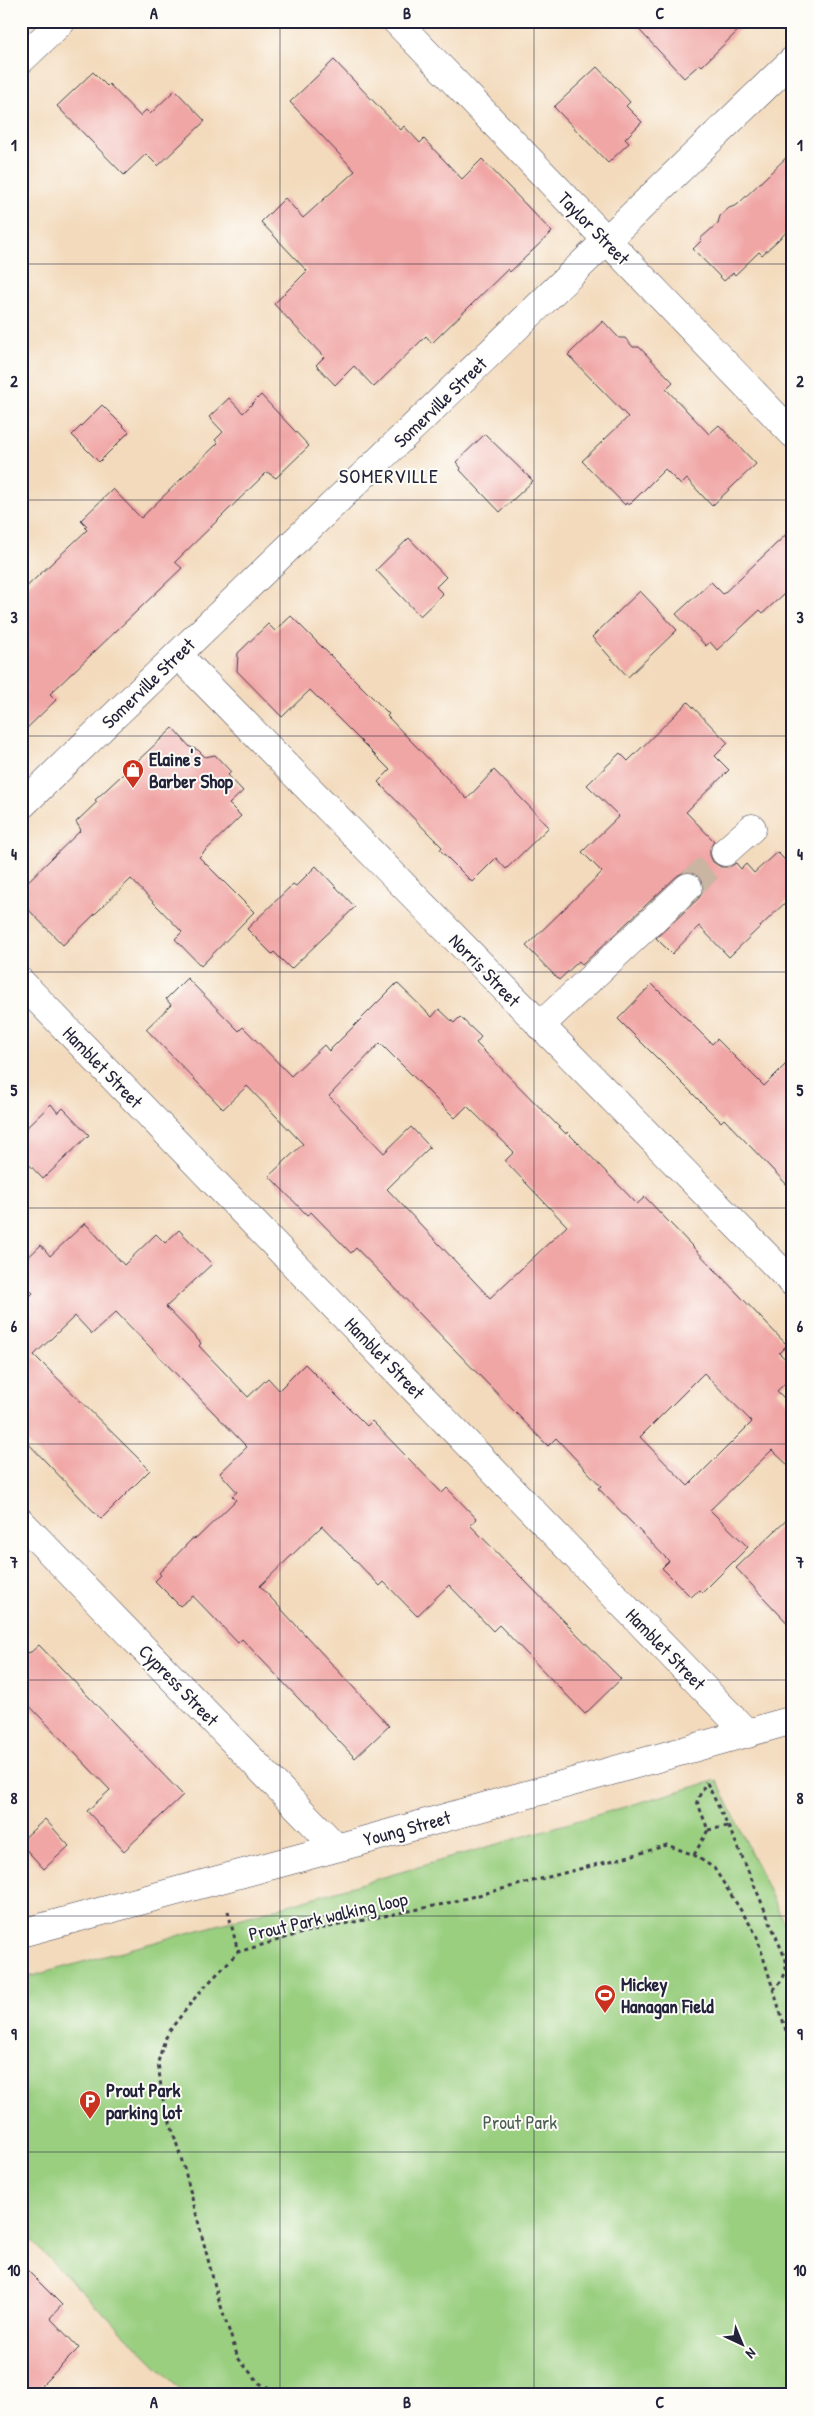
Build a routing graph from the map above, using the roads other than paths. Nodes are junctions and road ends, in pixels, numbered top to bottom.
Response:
1 (62, 21) edge
2 (396, 21) edge
3 (21, 60) edge
4 (793, 60) edge
5 (607, 241) junction
6 (793, 434) edge
7 (178, 655) junction
8 (21, 806) edge
9 (752, 828) dead end
10 (725, 852) tunnel mouth
11 (688, 887) tunnel mouth
12 (21, 982) edge
13 (540, 1026) junction
14 (793, 1283) edge
15 (21, 1522) edge
16 (793, 1720) edge
17 (748, 1734) junction
18 (336, 1847) junction
19 (21, 1933) edge

1 - 3 street
2 - 5 street, Taylor Street
4 - 5 street, Somerville Street
5 - 6 street, Taylor Street
5 - 7 street, Somerville Street
7 - 8 street, Somerville Street
7 - 13 street, Norris Street
9 - 10 street
11 - 13 street
12 - 17 street, Hamblet Street
13 - 14 street, Norris Street
15 - 18 street, Cypress Street
16 - 17 street, Young Street
17 - 18 street, Young Street
18 - 19 street, Young Street

